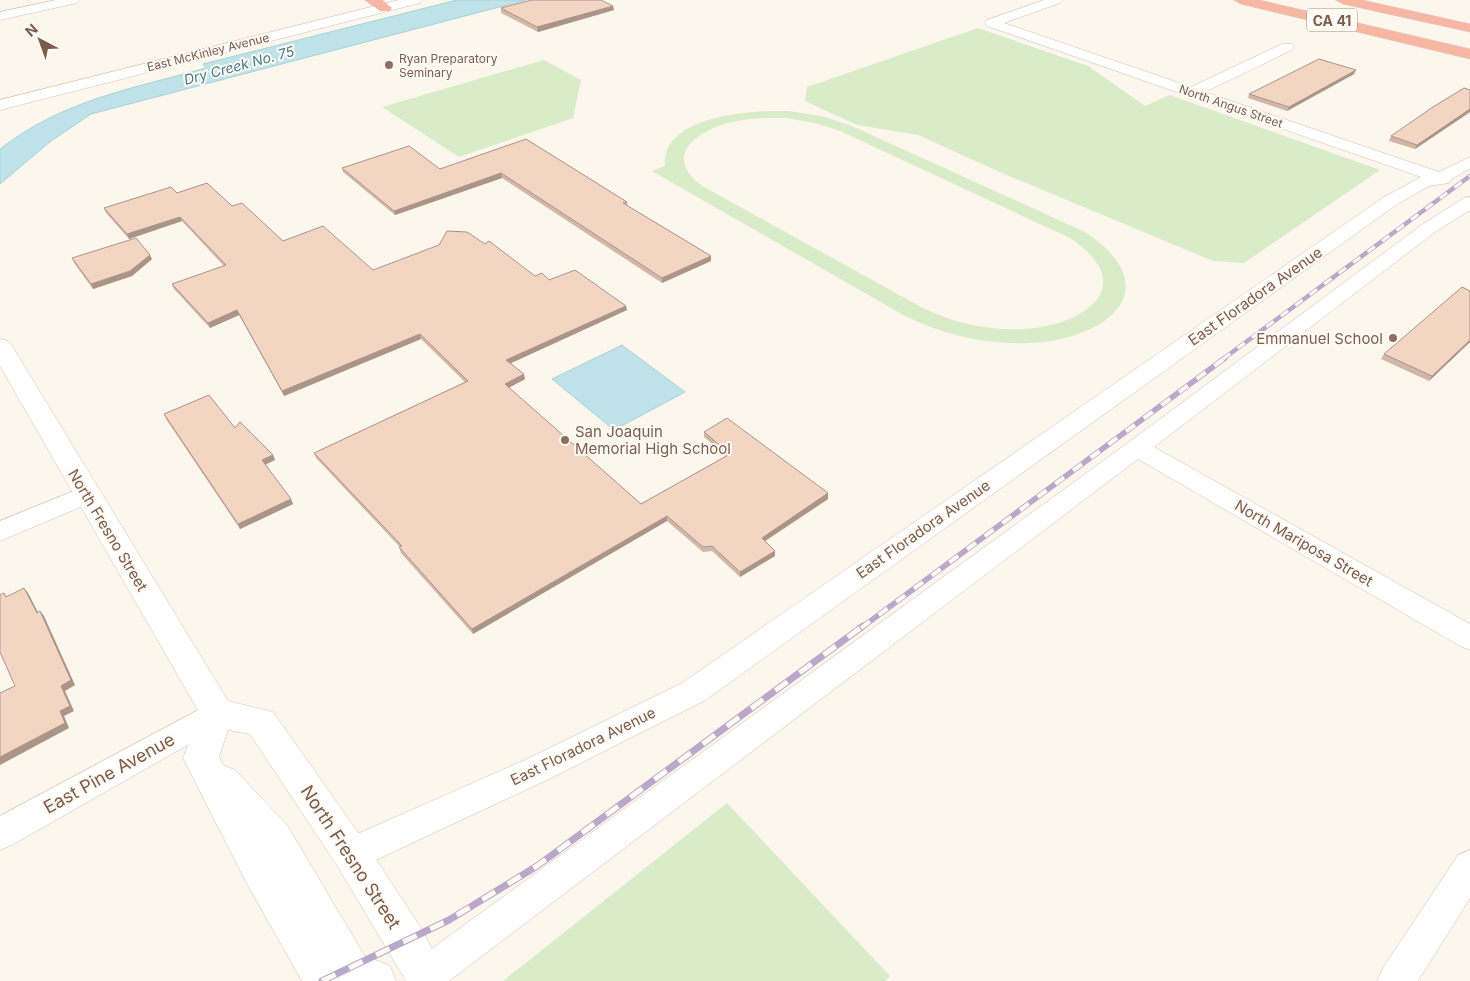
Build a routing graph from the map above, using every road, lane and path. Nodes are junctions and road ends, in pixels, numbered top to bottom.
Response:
1 (73, 0) edge
2 (415, 0) edge
3 (1056, 0) edge
4 (1241, 0) edge
5 (1343, 0) edge
6 (1356, 0) edge
7 (376, 2) edge
8 (0, 16) edge
9 (1422, 17) junction
10 (1470, 28) edge
11 (1287, 46) dead end
12 (1470, 54) edge
13 (1192, 92) junction
14 (0, 93) edge
15 (0, 105) edge
16 (1470, 162) edge
17 (1456, 188) edge
18 (0, 346) edge
19 (1137, 448) junction
20 (86, 495) junction
21 (0, 532) edge
22 (1470, 638) edge
23 (217, 713) junction
24 (200, 758) junction
25 (0, 834) edge
26 (351, 854) junction
27 (1470, 867) edge
28 (419, 979) edge
29 (326, 981) edge
30 (375, 981) edge
31 (1396, 981) edge

1 - 8 street
2 - 7 main road, East McKinley Avenue
3 - 13 street, North Angus Street
4 - 12 highway, CA 41
5 - 9 highway, CA 41
6 - 9 highway
7 - 14 main road, East McKinley Avenue
7 - 15 main road, East McKinley Avenue
9 - 10 highway, CA 41
11 - 13 street
13 - 17 street, North Angus Street
16 - 17 street, East Floradora Avenue
17 - 19 street, East Floradora Avenue
17 - 26 street, East Floradora Avenue
18 - 20 main road, North Fresno Street
19 - 22 street, North Mariposa Street
19 - 28 street, East Floradora Avenue
20 - 21 street
20 - 23 main road, North Fresno Street
23 - 24 main road
23 - 25 street, East Pine Avenue
23 - 26 main road, North Fresno Street
24 - 29 main road
24 - 30 main road
26 - 28 main road, North Fresno Street
27 - 31 street

